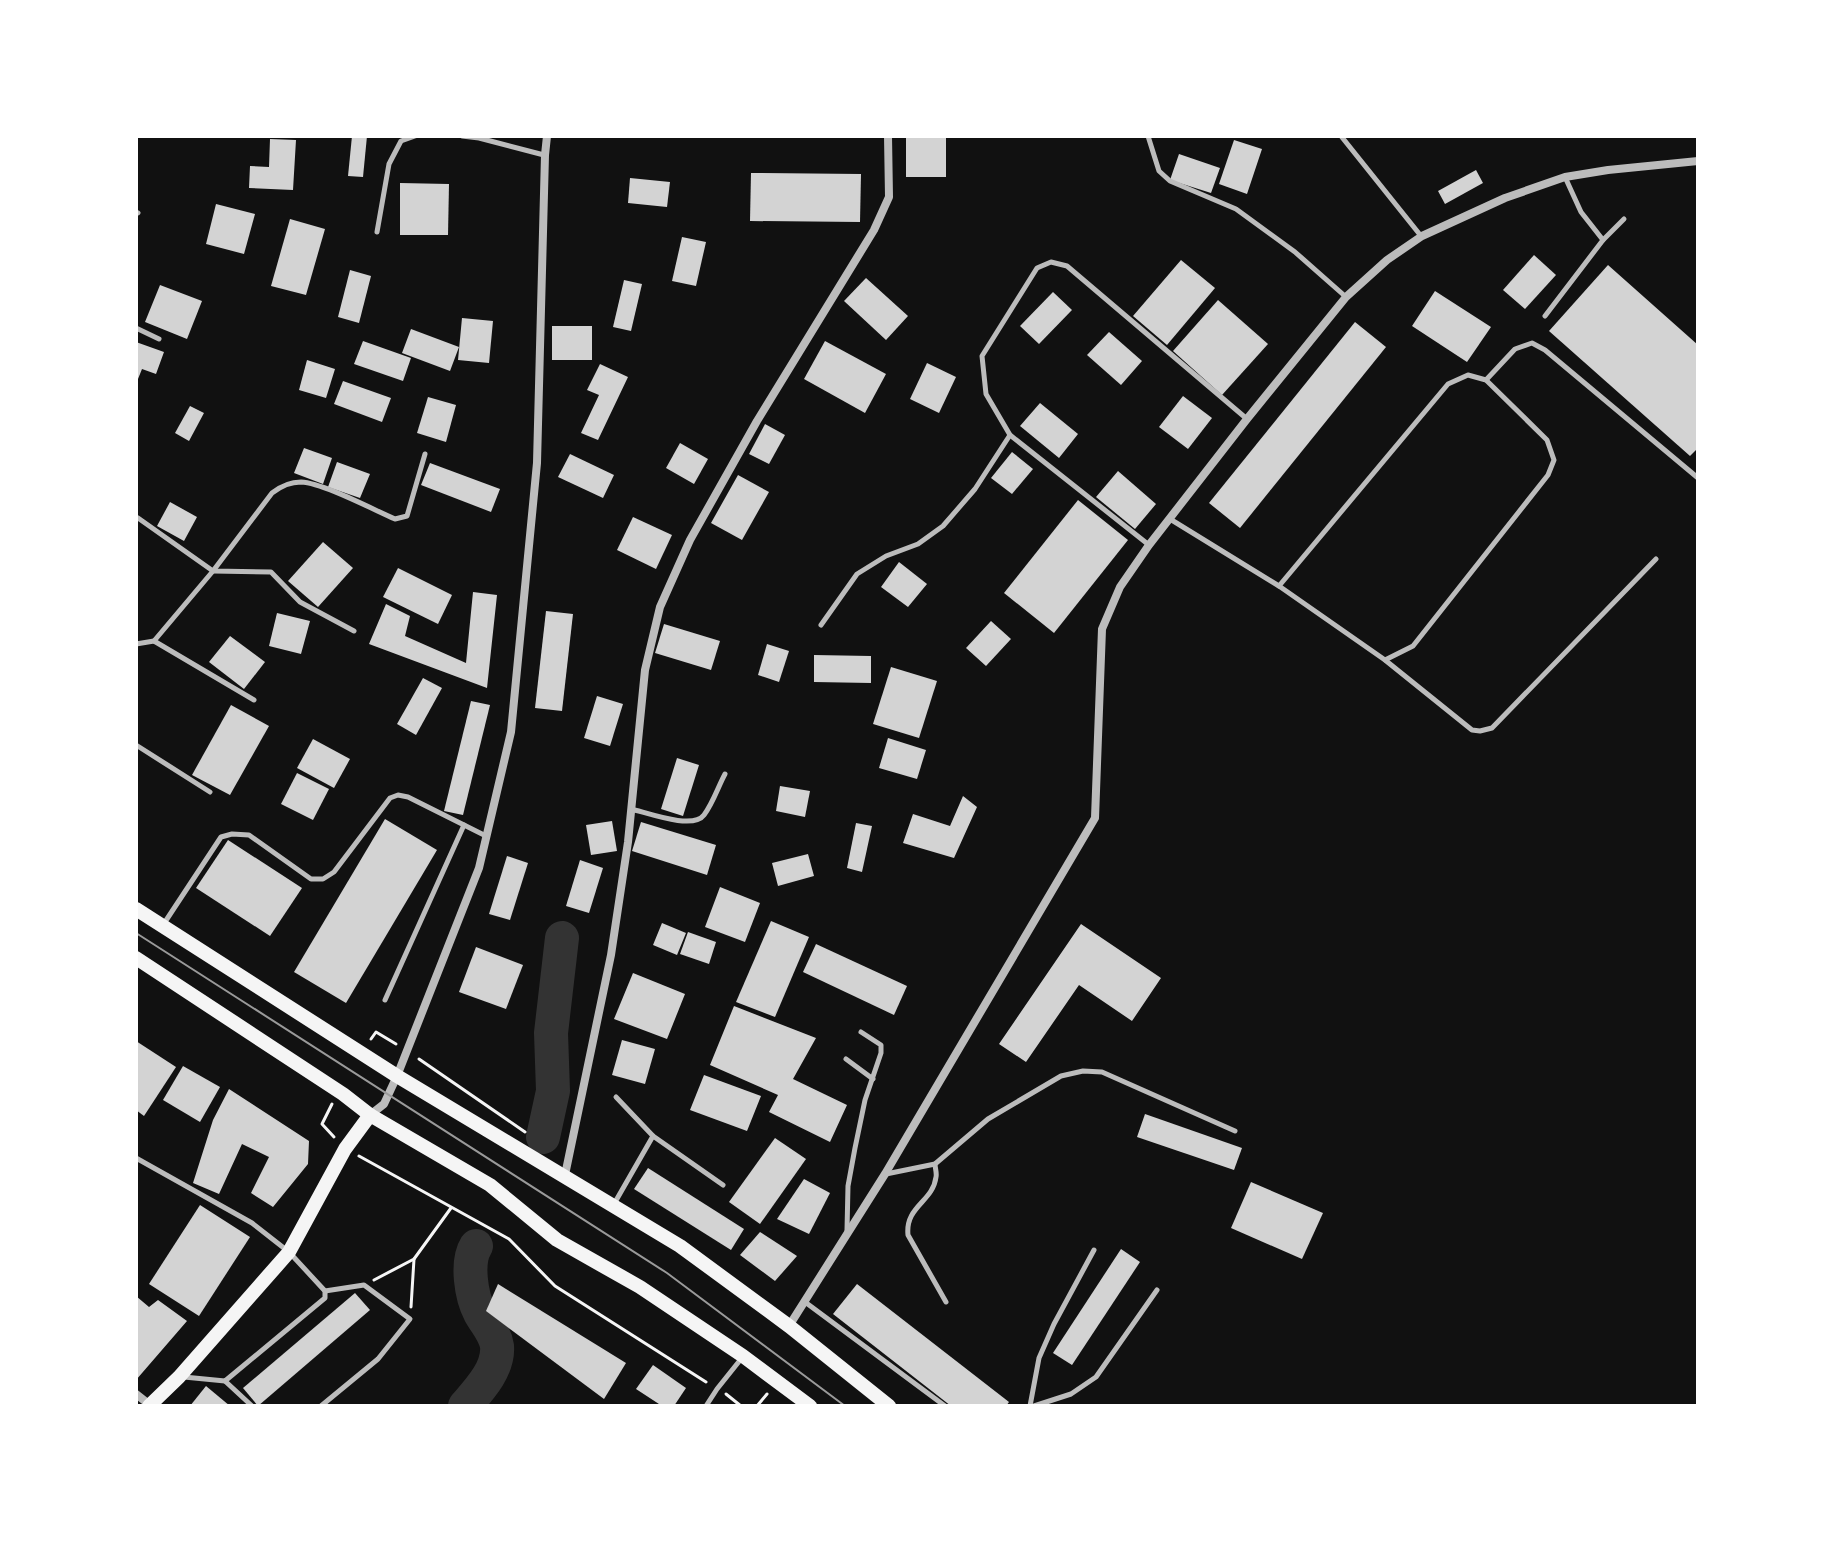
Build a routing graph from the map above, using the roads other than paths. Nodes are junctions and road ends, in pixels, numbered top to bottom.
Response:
1 (415, 136) edge
2 (462, 136) edge
3 (547, 136) edge
4 (888, 136) edge
5 (1148, 136) edge
6 (1341, 136) edge
7 (545, 155) junction
8 (1698, 161) edge
9 (1565, 177) junction
10 (1624, 219) dead end
11 (377, 232) dead end
12 (1422, 236) junction
13 (1603, 240) junction
14 (1346, 297) junction
15 (1545, 316) dead end
16 (136, 328) edge
17 (159, 339) dead end
18 (1486, 380) junction
19 (1247, 419) junction
20 (1010, 435) junction
21 (425, 454) dead end
22 (1698, 478) edge
23 (138, 518) edge
24 (1170, 519) junction
25 (1149, 545) junction
26 (1656, 559) dead end
27 (213, 571) junction
28 (1279, 586) junction
29 (821, 625) dead end
30 (354, 631) dead end
31 (154, 641) junction
32 (136, 644) edge
33 (1385, 660) junction
34 (254, 700) dead end
35 (136, 745) edge
36 (725, 774) dead end
37 (210, 792) dead end
38 (631, 809) junction
39 (464, 825) junction
40 (486, 836) junction
41 (136, 909) edge
42 (162, 926) junction
43 (136, 958) edge
44 (385, 1000) dead end
45 (861, 1032) dead end
46 (846, 1059) dead end
47 (397, 1076) junction
48 (873, 1079) junction
49 (616, 1097) dead end
50 (370, 1115) junction
51 (1235, 1131) dead end
52 (653, 1136) junction
53 (136, 1158) edge
54 (935, 1164) junction
55 (885, 1174) junction
56 (565, 1175) junction
57 (723, 1185) dead end
58 (613, 1205) junction
59 (847, 1235) junction
60 (1094, 1250) dead end
61 (289, 1252) junction
62 (1157, 1290) dead end
63 (325, 1291) junction
64 (805, 1302) junction
65 (946, 1302) dead end
66 (789, 1326) junction
67 (743, 1356) junction
68 (179, 1377) junction
69 (225, 1381) junction
70 (136, 1394) edge
71 (150, 1406) edge
72 (252, 1406) edge
73 (321, 1406) edge
74 (706, 1406) edge
75 (810, 1406) edge
76 (889, 1406) edge
77 (945, 1406) edge
78 (1032, 1406) edge

1 - 11 lane
2 - 7 lane
3 - 7 street
4 - 38 street
5 - 14 lane
6 - 12 lane
7 - 40 street
8 - 9 street
9 - 12 street
9 - 13 lane
10 - 13 lane
12 - 14 street
13 - 15 lane
14 - 19 street
16 - 17 lane
18 - 22 lane
18 - 28 lane
18 - 33 lane
19 - 20 lane
19 - 24 street
20 - 25 lane
20 - 29 lane
21 - 27 lane
23 - 27 lane
24 - 25 street
24 - 28 lane
25 - 55 street
26 - 33 lane
27 - 30 lane
27 - 31 lane
28 - 33 lane
31 - 32 lane
31 - 34 lane
35 - 37 lane
36 - 38 lane
38 - 56 street
39 - 40 lane
39 - 42 lane
39 - 44 lane
40 - 47 street
41 - 42 main road
42 - 47 main road
43 - 50 main road
45 - 48 lane
46 - 48 lane
47 - 50 street
47 - 56 main road
48 - 59 lane
49 - 52 lane
50 - 61 main road
50 - 67 main road
51 - 54 lane
52 - 57 lane
52 - 58 lane
53 - 61 lane
54 - 55 lane
54 - 65 lane
55 - 59 street
56 - 58 main road
58 - 66 main road
59 - 64 street
60 - 78 lane
61 - 63 lane
61 - 68 main road
62 - 78 lane
63 - 69 lane
63 - 73 lane
64 - 66 street
64 - 77 lane
66 - 76 main road
67 - 74 lane
67 - 75 main road
68 - 69 lane
68 - 71 main road
69 - 72 lane
70 - 71 street

